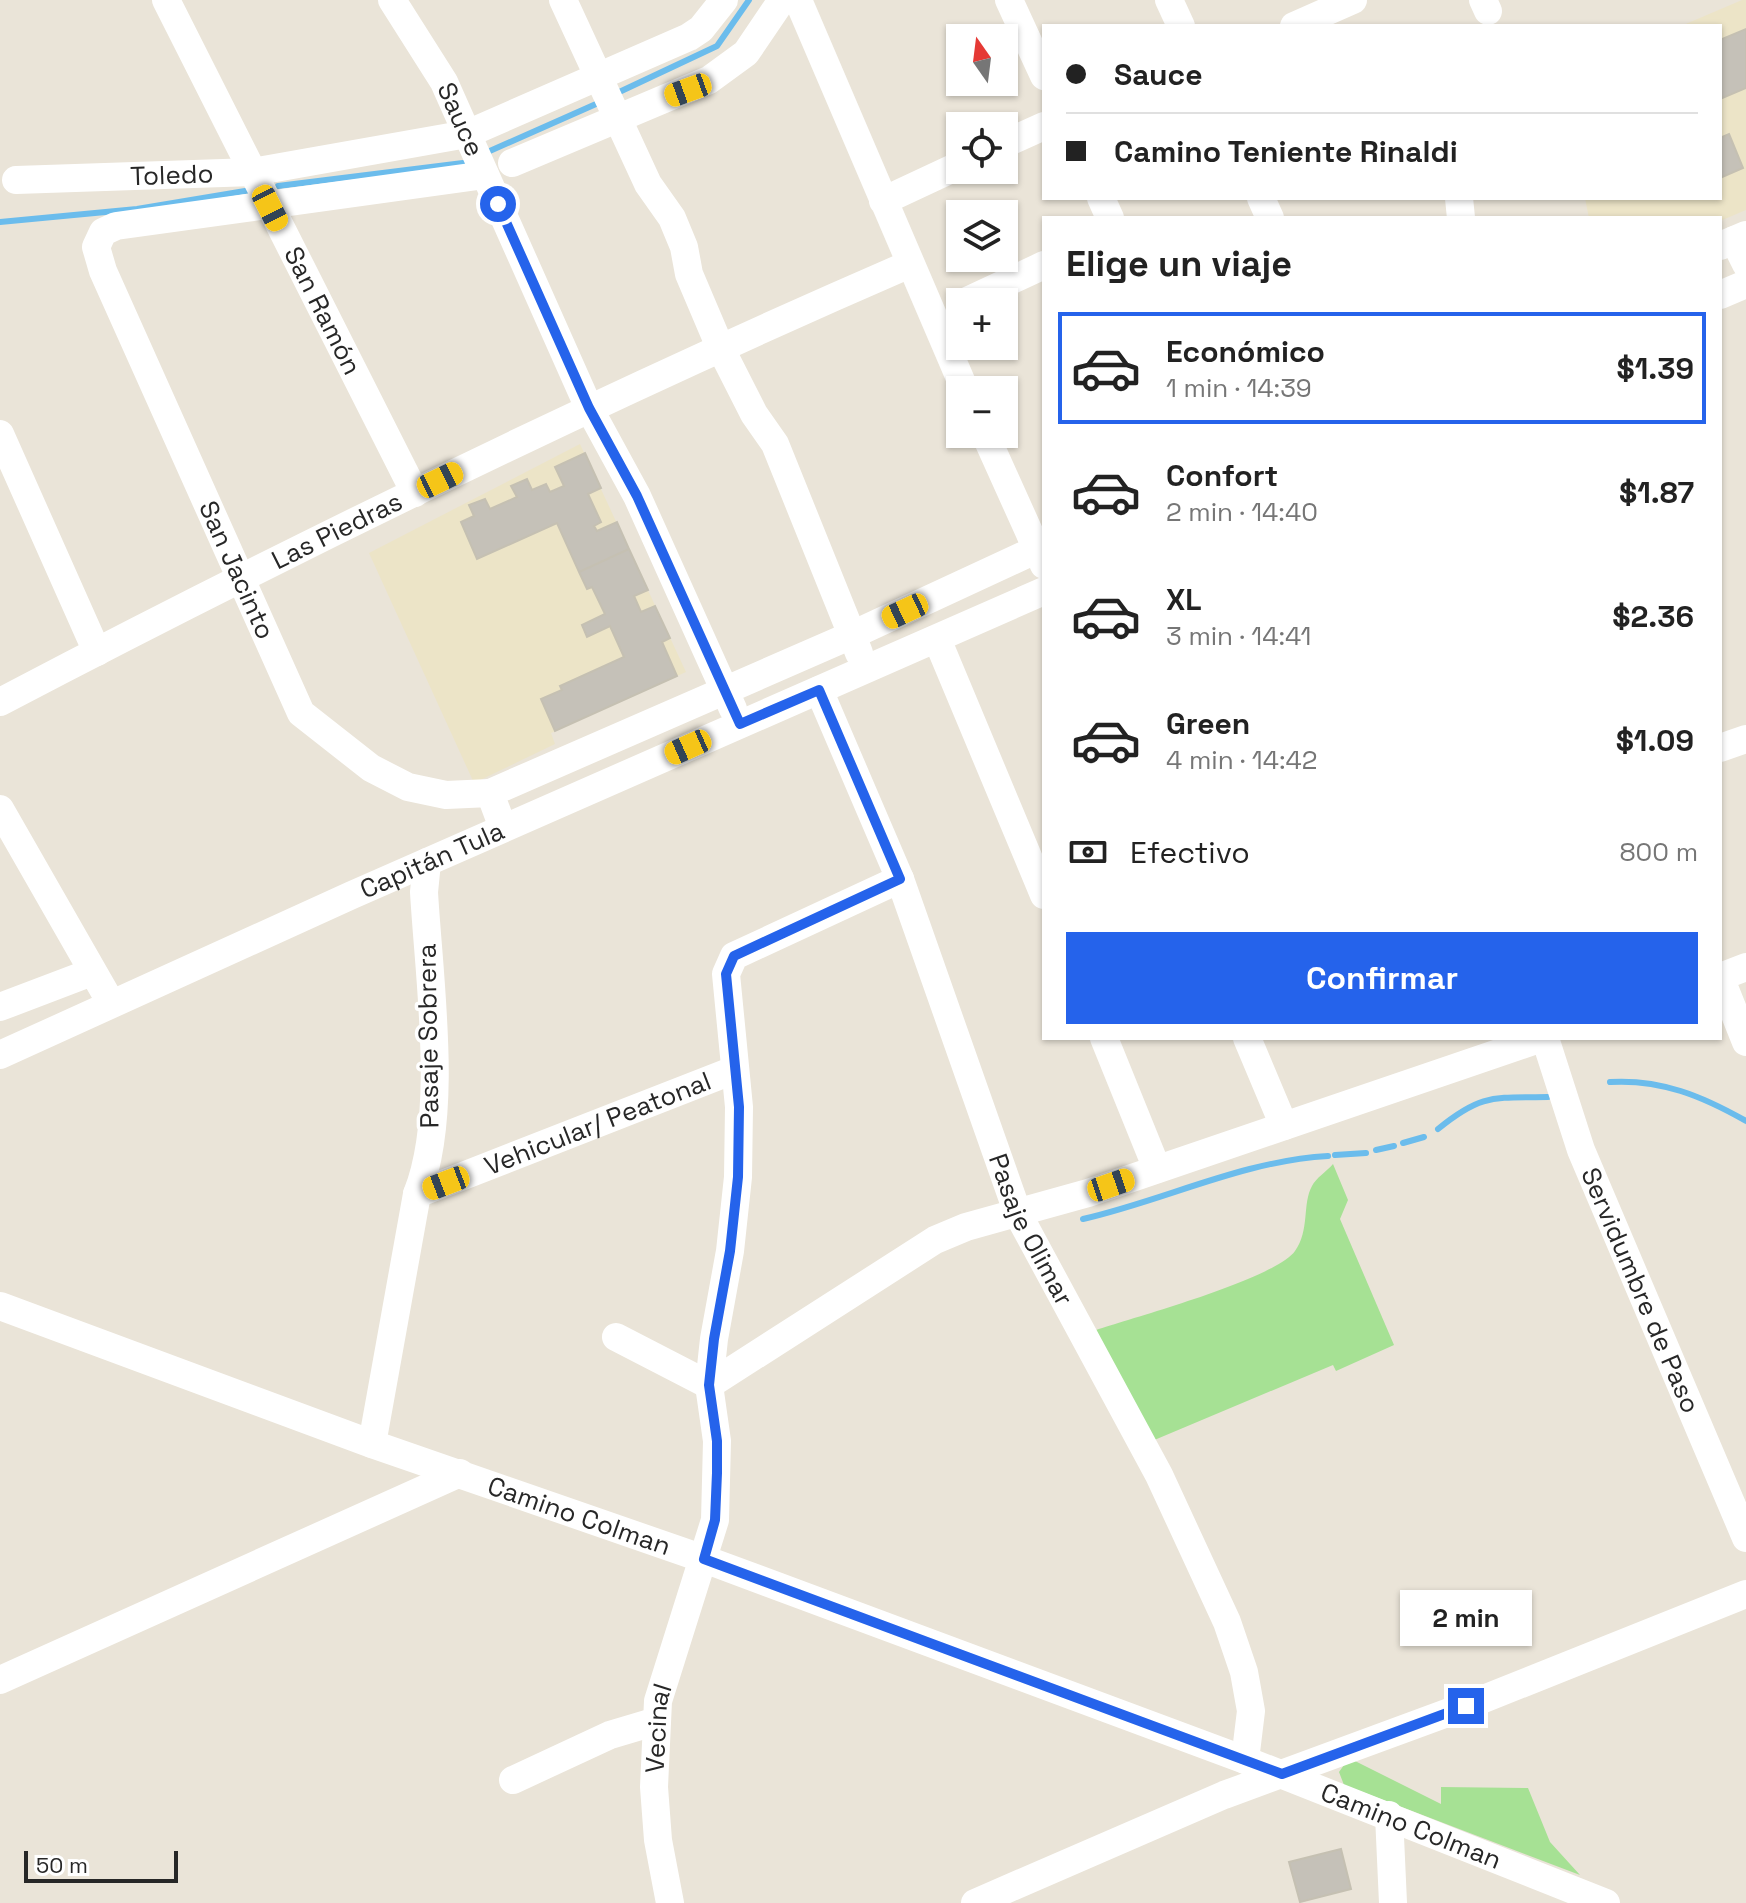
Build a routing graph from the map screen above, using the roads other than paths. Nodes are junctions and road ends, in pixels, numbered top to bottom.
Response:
1 (166, 0) edge
2 (392, 0) edge
3 (563, 0) edge
4 (724, 0) edge
5 (782, 0) edge
6 (798, 0) edge
7 (1009, 0) edge
8 (1169, 0) edge
9 (1346, 8) edge
10 (1180, 24) edge
11 (1300, 24) edge
12 (1042, 72) edge
13 (597, 75) junction
14 (616, 117) junction
15 (1042, 127) edge
16 (467, 134) junction
17 (1018, 138) edge
18 (512, 163) dead end
19 (253, 172) junction
20 (946, 172) edge
21 (485, 175) junction
22 (16, 180) dead end
23 (883, 201) junction
24 (270, 208) junction
25 (910, 264) junction
26 (1042, 266) edge
27 (1746, 284) edge
28 (994, 288) edge
29 (1722, 294) edge
30 (946, 311) edge
31 (933, 317) junction
32 (720, 347) junction
33 (959, 376) edge
34 (589, 408) junction
35 (0, 434) edge
36 (992, 448) edge
37 (415, 493) junction
38 (1042, 553) edge
39 (238, 580) junction
40 (1042, 592) edge
41 (852, 635) junction
42 (937, 639) junction
43 (97, 652) junction
44 (866, 669) junction
45 (819, 690) junction
46 (725, 691) junction
47 (0, 702) edge
48 (740, 724) junction
49 (1746, 739) edge
50 (1722, 747) edge
51 (490, 793) junction
52 (0, 809) edge
53 (503, 828) junction
54 (427, 862) junction
55 (900, 879) junction
56 (1042, 890) edge
57 (1746, 967) edge
58 (92, 972) junction
59 (1722, 976) edge
60 (1722, 982) edge
61 (111, 1003) junction
62 (0, 1007) edge
63 (1105, 1040) edge
64 (1248, 1040) edge
65 (1537, 1040) edge
66 (1544, 1040) edge
67 (1746, 1042) edge
68 (0, 1055) edge
69 (734, 1070) junction
70 (1284, 1126) junction
71 (1157, 1169) junction
72 (417, 1194) junction
73 (1018, 1214) junction
74 (0, 1306) edge
75 (616, 1337) dead end
76 (709, 1385) junction
77 (372, 1444) junction
78 (460, 1473) junction
79 (1746, 1538) edge
80 (704, 1559) junction
81 (1746, 1594) edge
82 (0, 1680) edge
83 (657, 1721) junction
84 (1245, 1760) junction
85 (1282, 1774) junction
86 (513, 1780) dead end
87 (1389, 1815) junction
88 (1011, 1896) edge
89 (670, 1903) edge
90 (975, 1903) edge
91 (1393, 1903) edge
92 (1606, 1903) edge

1 - 19 street, San Ramón
2 - 16 street, Sauce
3 - 13 street
4 - 13 street
5 - 14 street
6 - 23 street
7 - 12 street
8 - 10 street
9 - 11 street
13 - 14 street
13 - 16 street
14 - 18 street
14 - 32 street
15 - 17 street
16 - 19 street, Toledo
16 - 21 street, Sauce
19 - 22 street, Toledo
19 - 24 street, San Ramón
20 - 23 street
21 - 24 street
21 - 34 street, Sauce
23 - 25 street
24 - 37 street, San Ramón
24 - 39 street, San Jacinto
25 - 31 street
25 - 32 street
26 - 28 street
27 - 29 street
30 - 31 street
31 - 33 street
32 - 34 street
32 - 41 street
34 - 37 street, Las Piedras
34 - 46 street, Sauce
35 - 43 street
36 - 38 street
37 - 39 street, Las Piedras
38 - 41 street
39 - 43 street, Las Piedras
39 - 51 street, San Jacinto
40 - 42 street, Capitán Tula
41 - 44 street
41 - 46 street
42 - 44 street, Capitán Tula
42 - 56 street
43 - 47 street, Las Piedras
44 - 45 street, Capitán Tula
45 - 48 street, Capitán Tula
45 - 55 street, Pasaje Olimar
46 - 48 street, Sauce
46 - 51 street
48 - 53 street, Capitán Tula
49 - 50 street
51 - 53 street
52 - 58 street
53 - 54 street, Capitán Tula
54 - 61 street, Capitán Tula
54 - 72 street, Pasaje Sobrera
55 - 69 street, Vecinal
55 - 73 street, Pasaje Olimar
57 - 59 street
58 - 61 street
58 - 62 street
60 - 67 street
61 - 68 street, Capitán Tula
63 - 71 street
64 - 70 street
65 - 70 street
66 - 79 street, Servidumbre de Paso
69 - 72 street, Vehicular/ Peatonal
69 - 76 street, Vecinal
70 - 71 street
71 - 73 street
72 - 77 street, Pasaje Sobrera
73 - 76 street
73 - 84 street, Pasaje Olimar
74 - 77 street, Camino Colman
75 - 76 street
76 - 80 street, Vecinal
77 - 78 street, Camino Colman
78 - 80 street, Camino Colman
78 - 82 street
80 - 83 street, Vecinal
80 - 84 street, Camino Colman
81 - 85 street
83 - 86 street
83 - 89 street, Vecinal
84 - 85 street, Camino Colman
85 - 87 street, Camino Colman
85 - 88 street
87 - 91 street
87 - 92 street, Camino Colman
88 - 90 street

